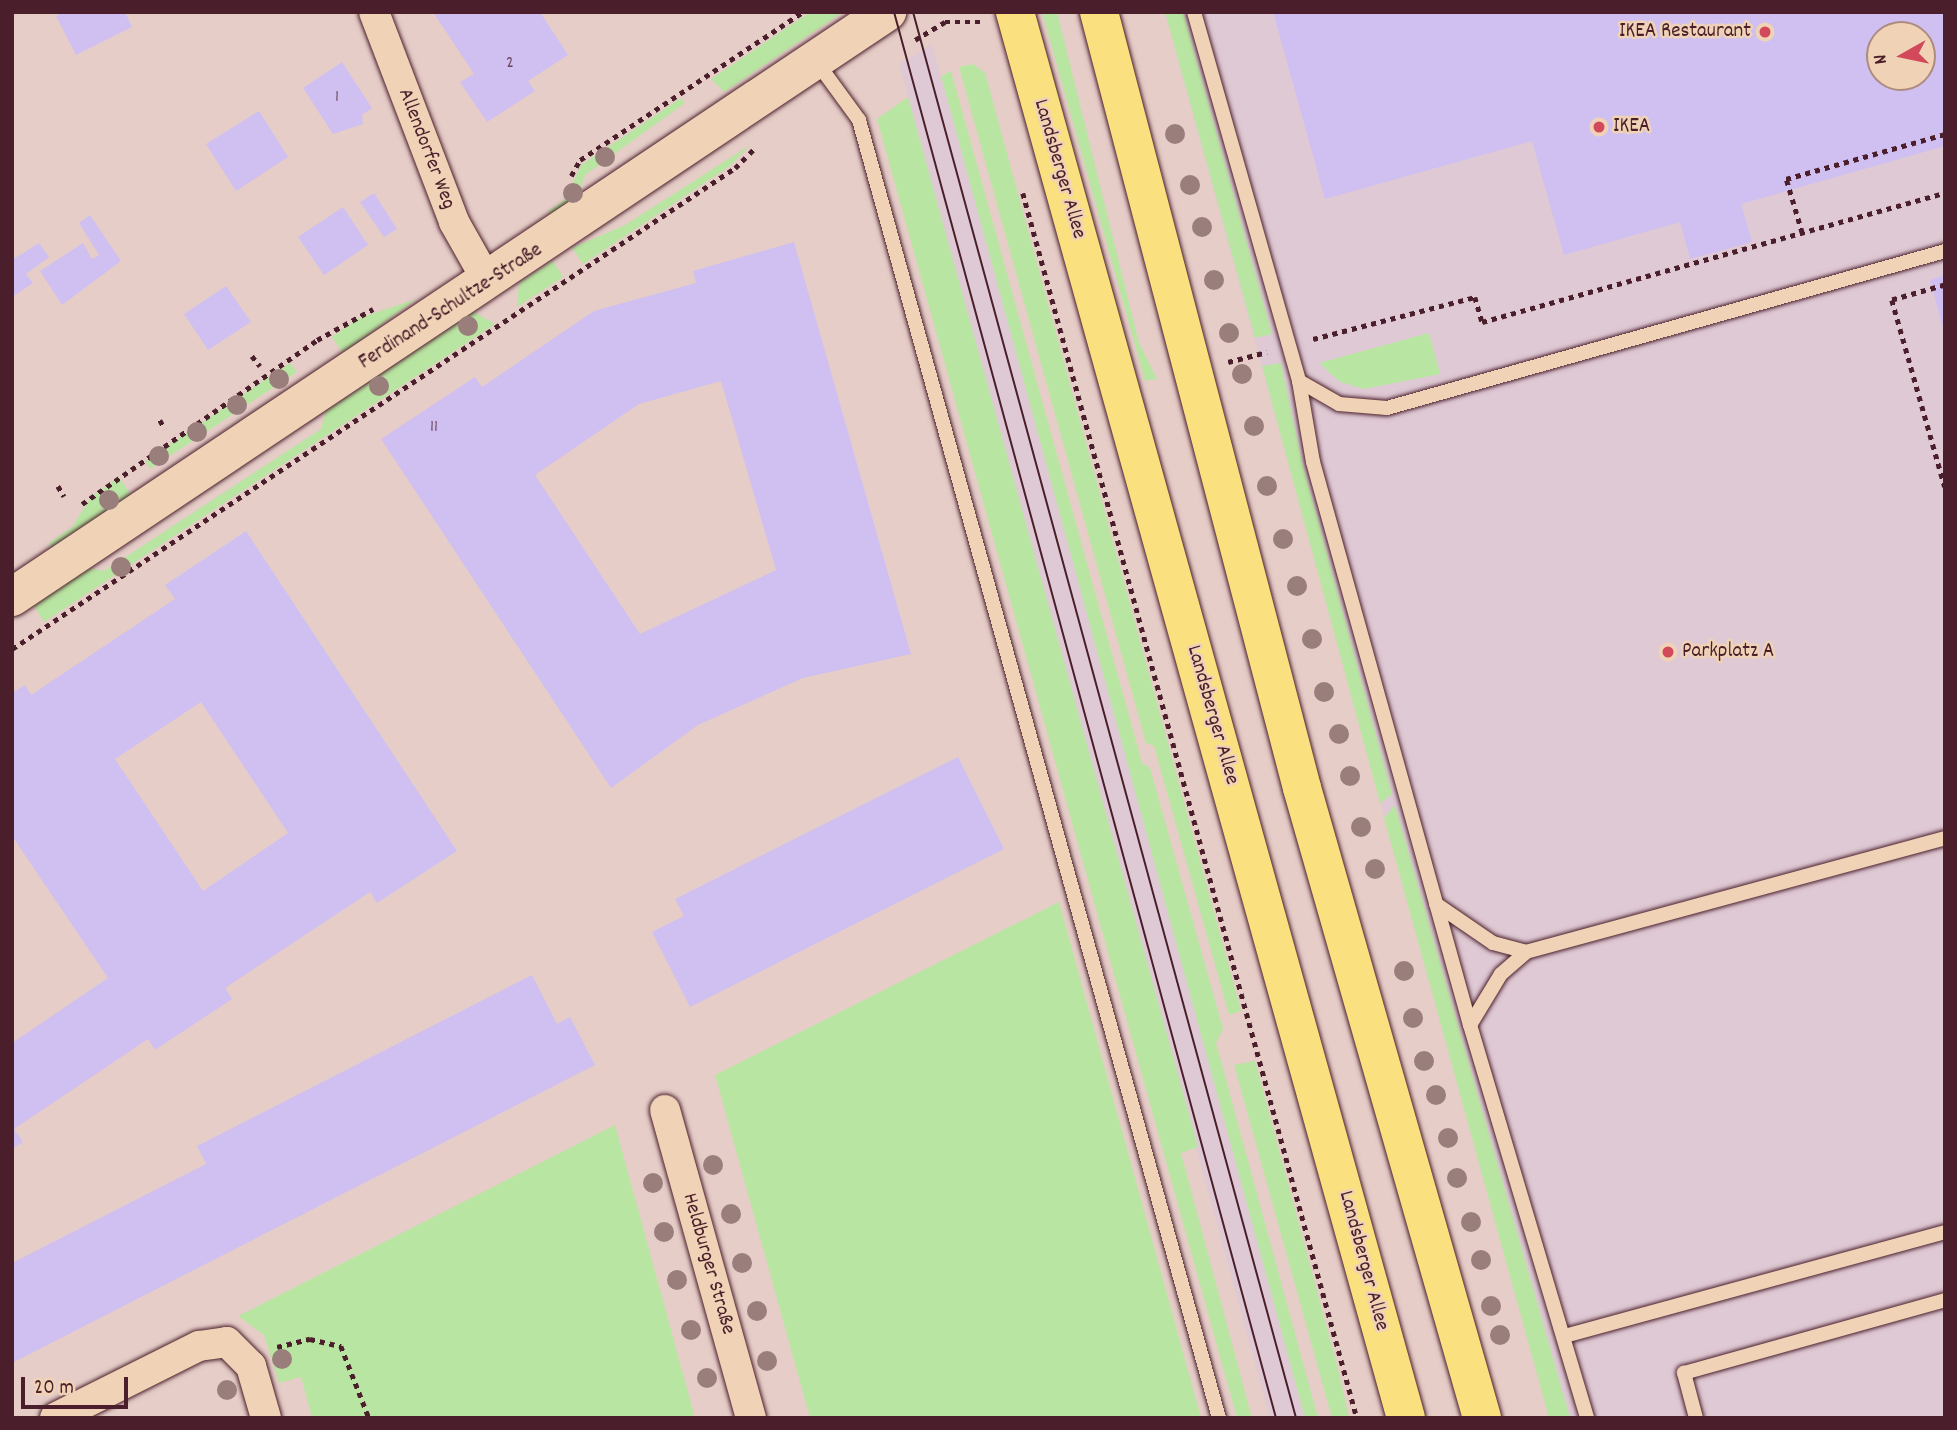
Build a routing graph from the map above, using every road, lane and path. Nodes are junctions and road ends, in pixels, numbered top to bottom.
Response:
1 (374, 12) edge
2 (887, 12) edge
3 (1194, 12) edge
4 (998, 17) edge
5 (1097, 20) edge
6 (903, 47) dead end
7 (816, 61) junction
8 (1945, 134) edge
9 (757, 146) dead end
10 (1022, 188) dead end
11 (1945, 193) edge
12 (1801, 233) junction
13 (1945, 251) edge
14 (488, 282) junction
15 (1945, 285) edge
16 (1289, 346) junction
17 (252, 356) dead end
18 (1224, 363) dead end
19 (260, 366) dead end
20 (1299, 381) junction
21 (160, 420) dead end
22 (165, 429) dead end
23 (58, 486) dead end
24 (1945, 487) edge
25 (64, 496) dead end
26 (12, 597) edge
27 (12, 649) edge
28 (1945, 838) edge
29 (1436, 904) junction
30 (1526, 952) junction
31 (1470, 1026) junction
32 (665, 1110) dead end
33 (1945, 1232) edge
34 (1945, 1300) edge
35 (1565, 1336) junction
36 (251, 1366) junction
37 (69, 1415) edge
38 (266, 1418) edge
39 (369, 1418) edge
40 (751, 1418) edge
41 (1219, 1418) edge
42 (1357, 1418) edge
43 (1406, 1418) edge
44 (1482, 1418) edge
45 (1587, 1418) edge
46 (1696, 1418) edge

1 - 14 street, Allendorfer Weg
2 - 7 street, Ferdinand-Schultze-Straße
3 - 16 lane
4 - 6 path
4 - 43 main road, Landsberger Allee
5 - 44 main road
7 - 14 street, Ferdinand-Schultze-Straße
7 - 41 lane
8 - 12 path
9 - 27 path
10 - 42 path
11 - 12 path
12 - 16 path
13 - 20 lane
14 - 26 street, Ferdinand-Schultze-Straße
15 - 24 path
16 - 18 path
16 - 20 lane
17 - 19 path
20 - 29 lane
21 - 22 path
23 - 25 path
28 - 30 lane
29 - 30 lane
29 - 31 lane
30 - 31 lane
31 - 35 lane
32 - 40 street, Heldburger Straße
33 - 35 lane
34 - 46 lane
35 - 45 lane
36 - 37 street
36 - 38 street
36 - 39 path

